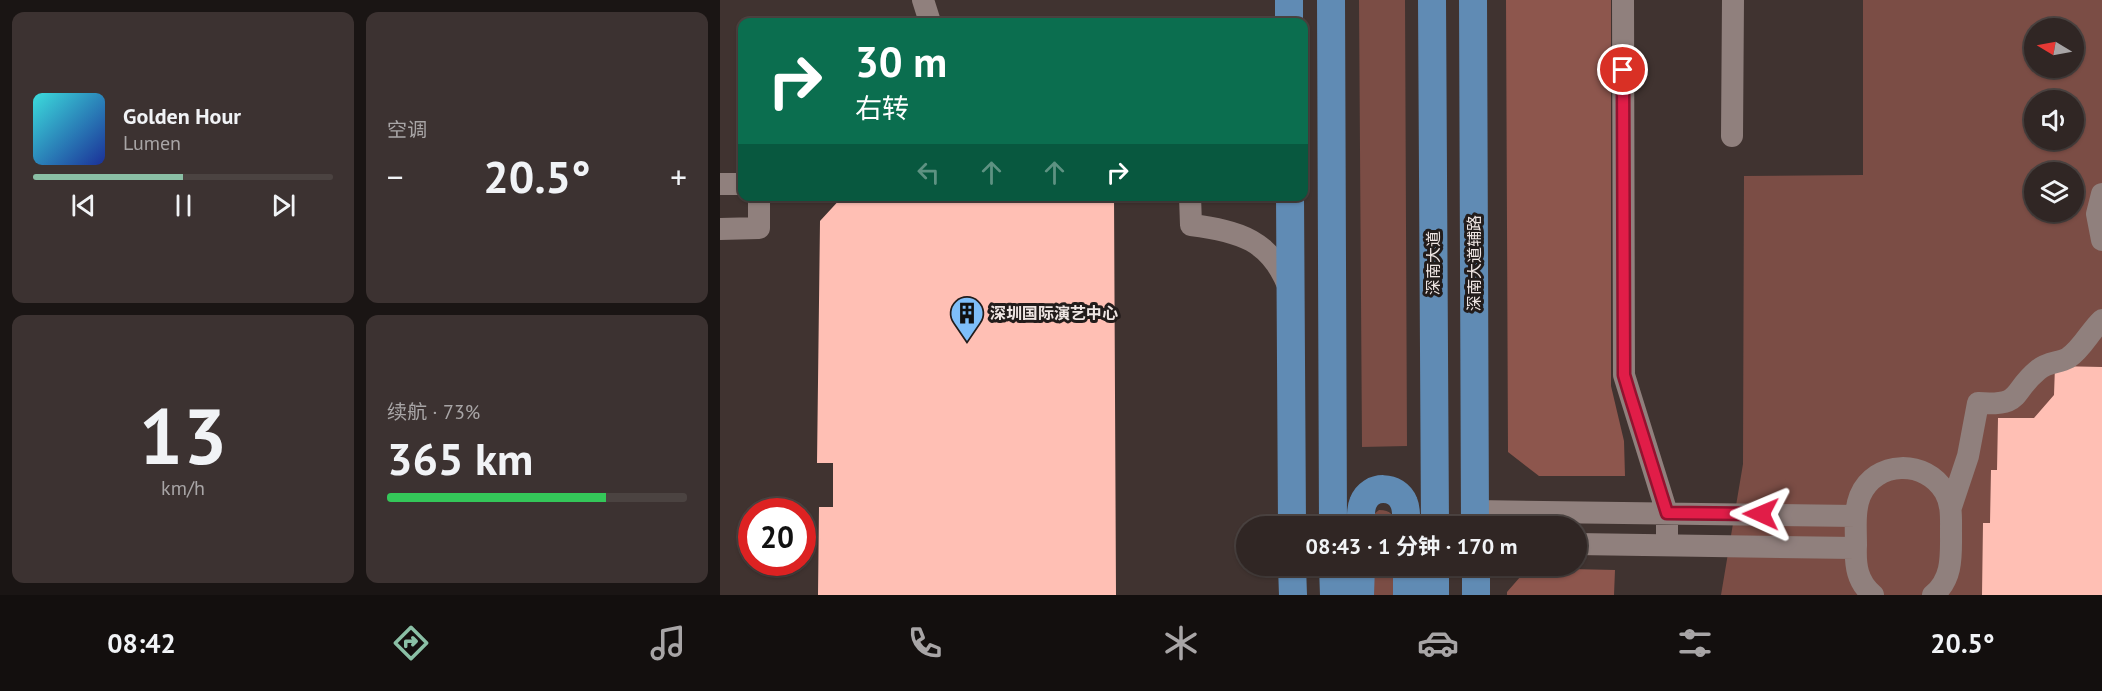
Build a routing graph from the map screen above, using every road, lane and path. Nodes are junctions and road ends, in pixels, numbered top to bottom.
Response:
1 (923, 0) edge
2 (1289, 0) edge
3 (1331, 0) edge
4 (1432, 0) edge
5 (1473, 0) edge
6 (1623, 0) edge
7 (1733, 0) edge
8 (929, 18) edge
9 (1289, 18) edge
10 (1732, 136) dead end
11 (720, 184) edge
12 (738, 184) edge
13 (2102, 194) edge
14 (759, 201) edge
15 (1190, 201) edge
16 (1290, 201) edge
17 (720, 229) edge
18 (2102, 240) edge
19 (1291, 292) junction
20 (1434, 306) junction
21 (2102, 320) edge
22 (1475, 426) junction
23 (1951, 507) junction
24 (1667, 513) junction
25 (1292, 516) edge
26 (1333, 516) edge
27 (1362, 516) edge
28 (1406, 516) edge
29 (1435, 516) edge
30 (1475, 516) edge
31 (1571, 516) edge
32 (1856, 516) junction
33 (1587, 544) edge
34 (1666, 545) junction
35 (1856, 548) junction
36 (1292, 576) edge
37 (1333, 576) edge
38 (1361, 576) edge
39 (1407, 576) edge
40 (1435, 576) edge
41 (1476, 576) edge
42 (1293, 595) edge
43 (1334, 595) edge
44 (1360, 595) edge
45 (1407, 595) edge
46 (1435, 595) edge
47 (1476, 595) edge
48 (1873, 595) edge
49 (1933, 595) edge

1 - 8 street
2 - 9 main road
3 - 26 main road
4 - 20 main road, 深南大道
5 - 22 main road, 深南大道辅路
6 - 24 street
7 - 10 street
11 - 12 street
13 - 18 street
14 - 17 street
15 - 19 street
16 - 19 main road
19 - 25 main road
20 - 22 main road
20 - 29 main road, 深南大道
21 - 23 street
22 - 30 main road, 深南大道辅路
23 - 32 street
23 - 49 street
24 - 31 street
24 - 32 street
24 - 34 street
27 - 28 main road
32 - 35 street
33 - 34 street
34 - 35 street
35 - 48 street
36 - 42 main road
37 - 43 main road
38 - 44 main road
39 - 45 main road
40 - 46 main road
41 - 47 main road

